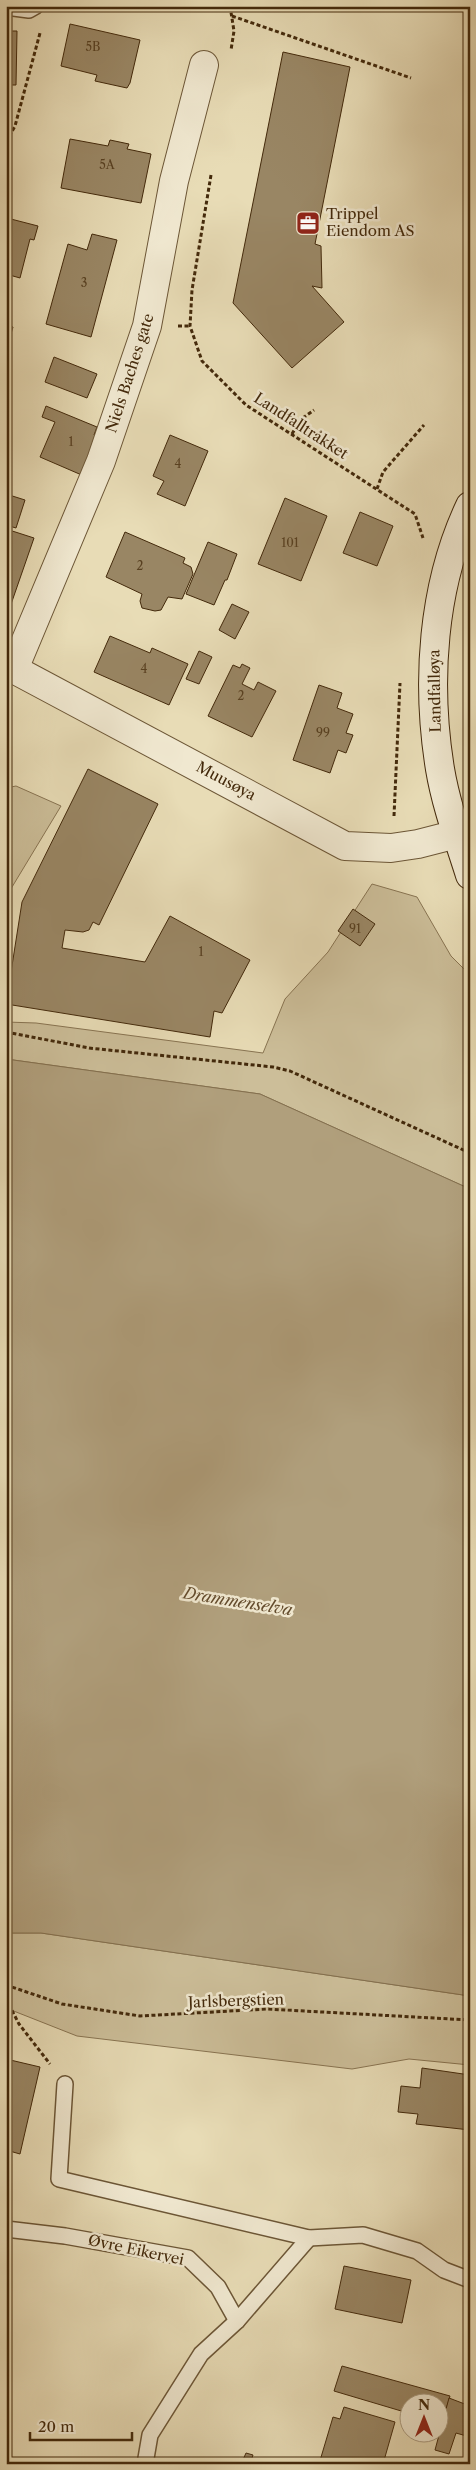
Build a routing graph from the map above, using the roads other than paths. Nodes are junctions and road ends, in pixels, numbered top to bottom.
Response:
1 (36, 6) edge
2 (6, 7) edge
3 (204, 65) dead end
4 (470, 506) edge
5 (10, 667) edge
6 (456, 834) junction
7 (470, 875) edge
8 (65, 2084) road end
9 (6, 2229) edge
10 (309, 2238) junction
11 (470, 2280) edge
12 (237, 2320) junction
13 (145, 2464) edge

1 - 2 lane
3 - 5 street, Niels Baches gate
4 - 6 street, Landfalløya
5 - 6 street, Muusøya
6 - 7 street, Landfalløya
8 - 10 lane
9 - 12 lane, Øvre Eikervei
10 - 11 lane
10 - 12 lane
12 - 13 lane

